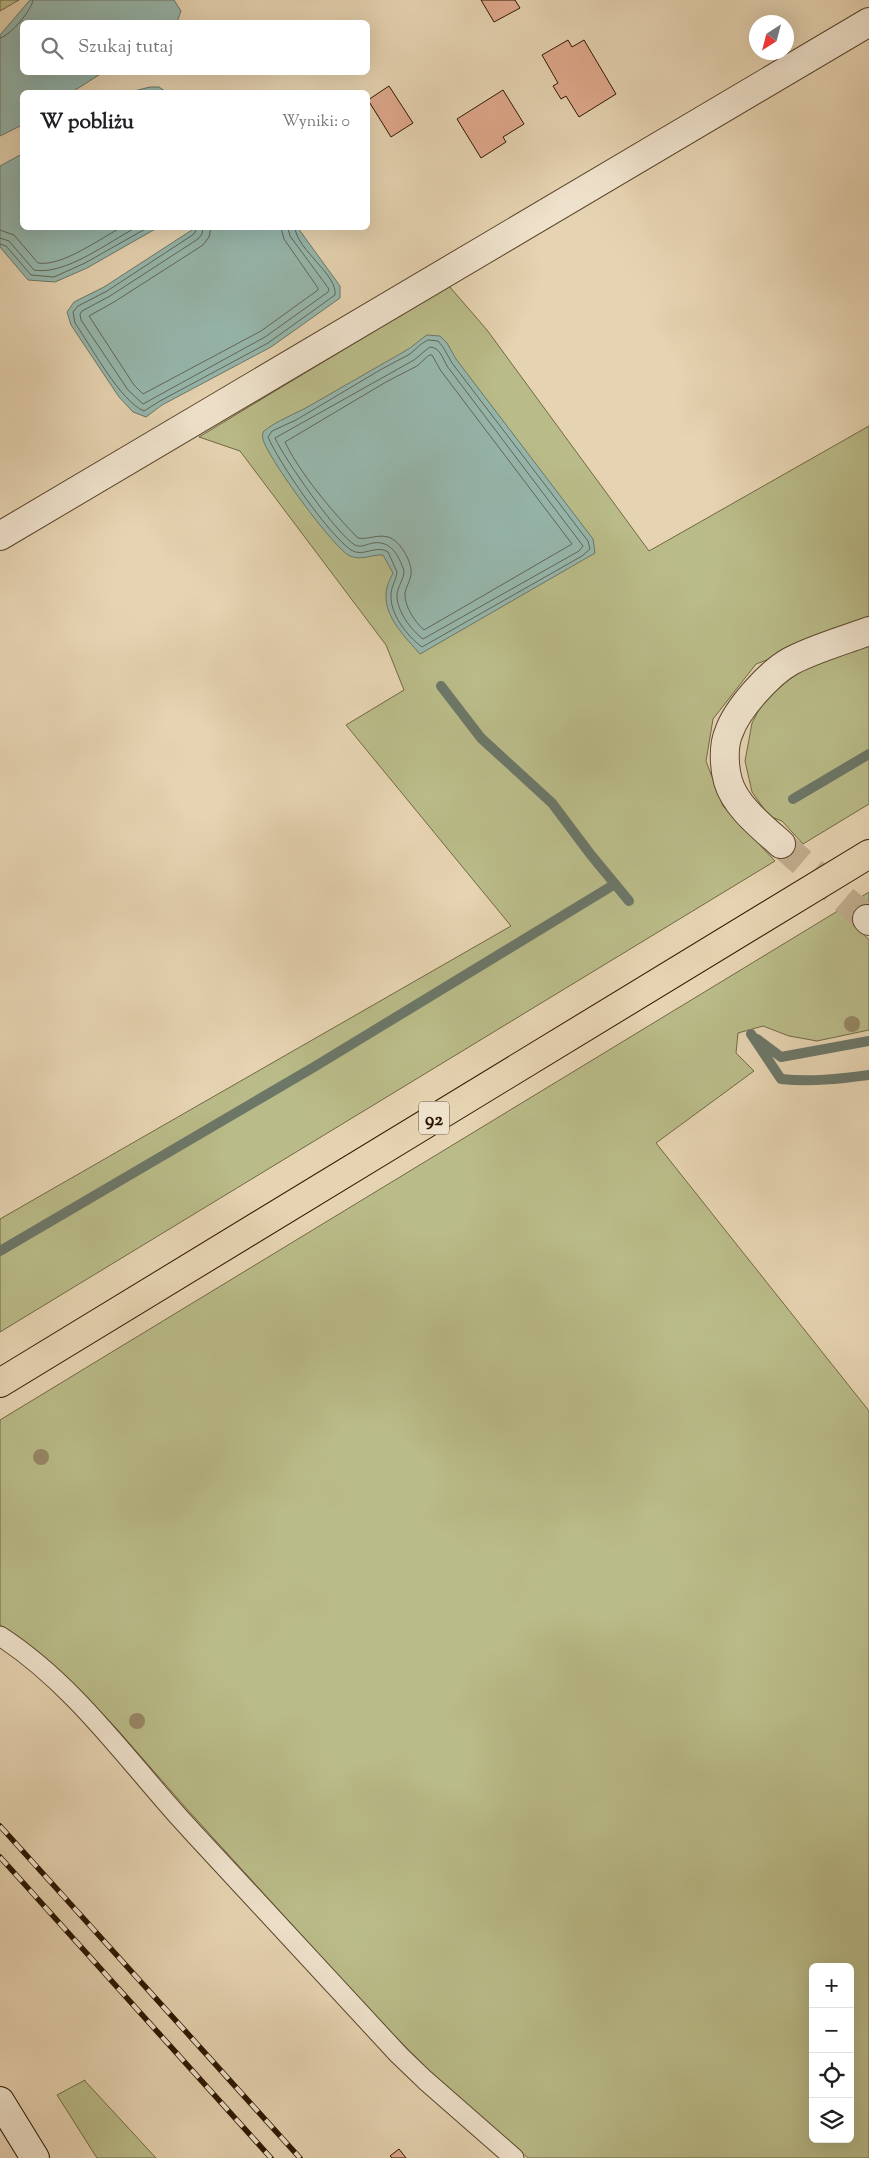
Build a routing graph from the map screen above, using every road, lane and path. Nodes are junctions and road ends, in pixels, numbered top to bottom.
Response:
1 (869, 22) edge
2 (0, 536) edge
3 (869, 631) edge
4 (781, 844) tunnel mouth
5 (869, 854) edge
6 (0, 1383) edge
7 (0, 1636) edge
8 (0, 2101) edge
9 (35, 2158) edge
10 (514, 2158) edge

1 - 2 street
3 - 4 street
5 - 6 main road, 92
7 - 10 lane
8 - 9 street

